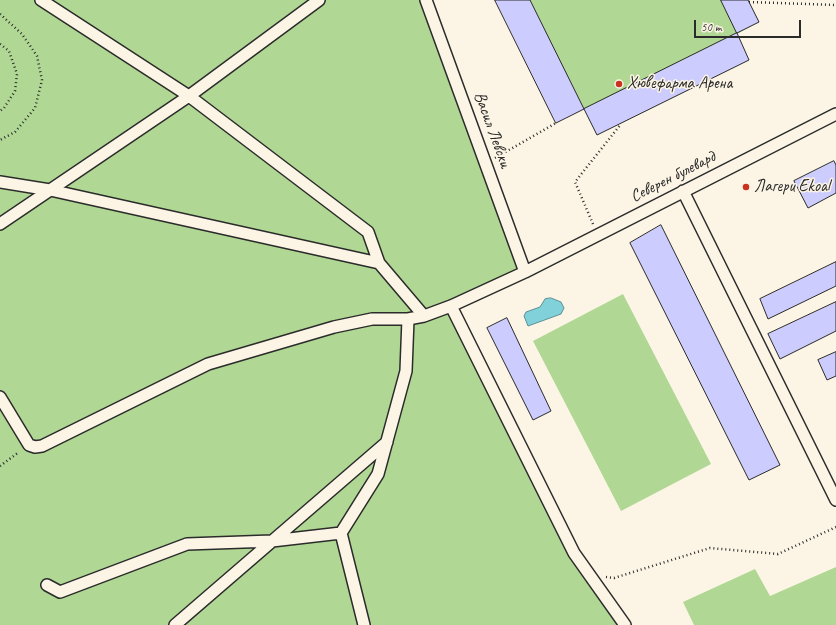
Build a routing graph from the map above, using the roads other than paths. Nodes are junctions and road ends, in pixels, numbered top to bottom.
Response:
1 (41, 0) edge
2 (319, 0) edge
3 (426, 0) edge
4 (189, 96) junction
5 (836, 114) edge
6 (0, 182) edge
7 (50, 190) junction
8 (683, 191) junction
9 (0, 224) edge
10 (379, 263) junction
11 (526, 272) junction
12 (451, 306) junction
13 (424, 316) junction
14 (408, 319) junction
15 (0, 397) edge
16 (387, 442) junction
17 (836, 500) edge
18 (341, 533) junction
19 (272, 541) junction
20 (47, 585) dead end
21 (175, 625) edge
22 (364, 625) edge
23 (625, 625) edge

1 - 4 street
2 - 4 street
3 - 11 street, Васил Левски
4 - 7 street
4 - 10 street
5 - 8 street, Северен булевард
6 - 7 street
7 - 9 street
7 - 10 street
8 - 11 street, Северен булевард
8 - 17 street
10 - 13 street
11 - 12 street, Северен булевард
12 - 13 street, Северен булевард
12 - 23 street
13 - 14 street, Северен булевард
14 - 15 street, Северен булевард
14 - 16 street
16 - 18 street
16 - 19 street
18 - 19 street
18 - 22 street
19 - 20 street
19 - 21 street

